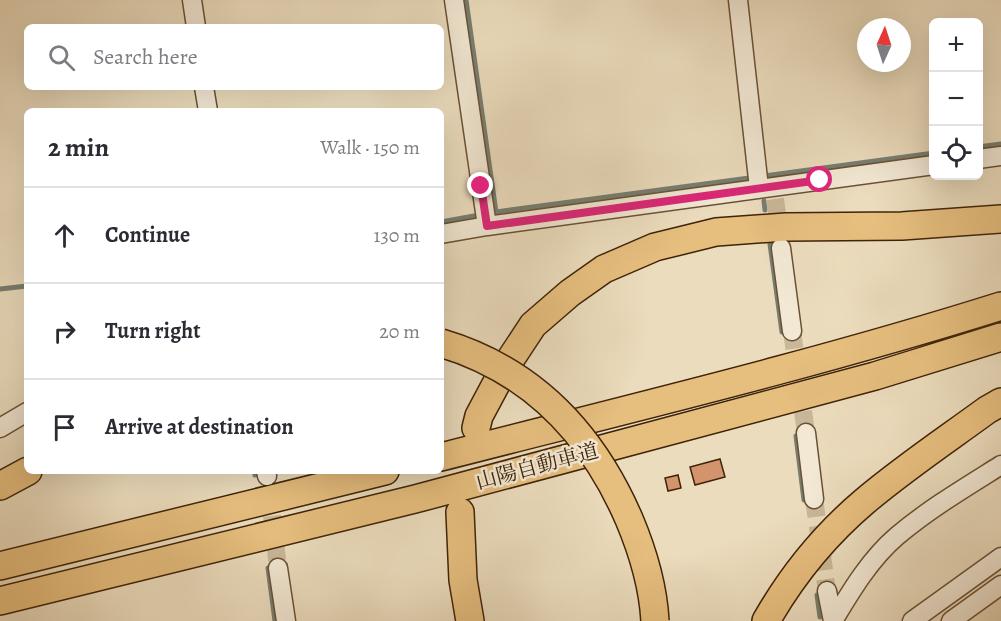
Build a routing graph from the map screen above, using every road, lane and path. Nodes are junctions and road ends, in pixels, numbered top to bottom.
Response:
1 (192, 0) edge
2 (454, 0) edge
3 (738, 0) edge
4 (196, 24) edge
5 (204, 90) edge
6 (208, 108) edge
7 (1001, 156) edge
8 (983, 158) edge
9 (929, 166) edge
10 (765, 186) junction
11 (486, 218) junction
12 (1001, 219) edge
13 (444, 233) edge
14 (782, 248) tunnel mouth
15 (1001, 306) edge
16 (792, 331) tunnel mouth
17 (1001, 337) edge
18 (444, 344) edge
19 (1001, 402) edge
20 (24, 414) edge
21 (0, 428) edge
22 (476, 428) dead end
23 (806, 433) tunnel mouth
24 (444, 456) edge
25 (1001, 465) edge
26 (24, 473) edge
27 (373, 474) edge
28 (0, 486) edge
29 (814, 499) tunnel mouth
30 (460, 512) dead end
31 (1001, 557) edge
32 (0, 566) edge
33 (278, 568) tunnel mouth
34 (1001, 585) edge
35 (828, 591) tunnel mouth
36 (0, 601) edge
37 (286, 621) edge
38 (470, 621) edge
39 (655, 621) edge
40 (766, 621) edge
41 (833, 621) edge
42 (912, 621) edge
43 (951, 621) edge

1 - 4 street
2 - 11 street
3 - 10 street
5 - 6 street
7 - 8 street
9 - 10 street
10 - 11 street
11 - 13 street
12 - 22 highway
14 - 16 street
15 - 24 highway, 山陽自動車道
17 - 36 highway, 山陽自動車道
18 - 39 highway, bridge
19 - 40 highway
20 - 21 street
23 - 29 street
25 - 41 street
26 - 28 highway
27 - 32 highway
30 - 38 highway
31 - 42 street
33 - 37 street
34 - 43 street
35 - 41 street

